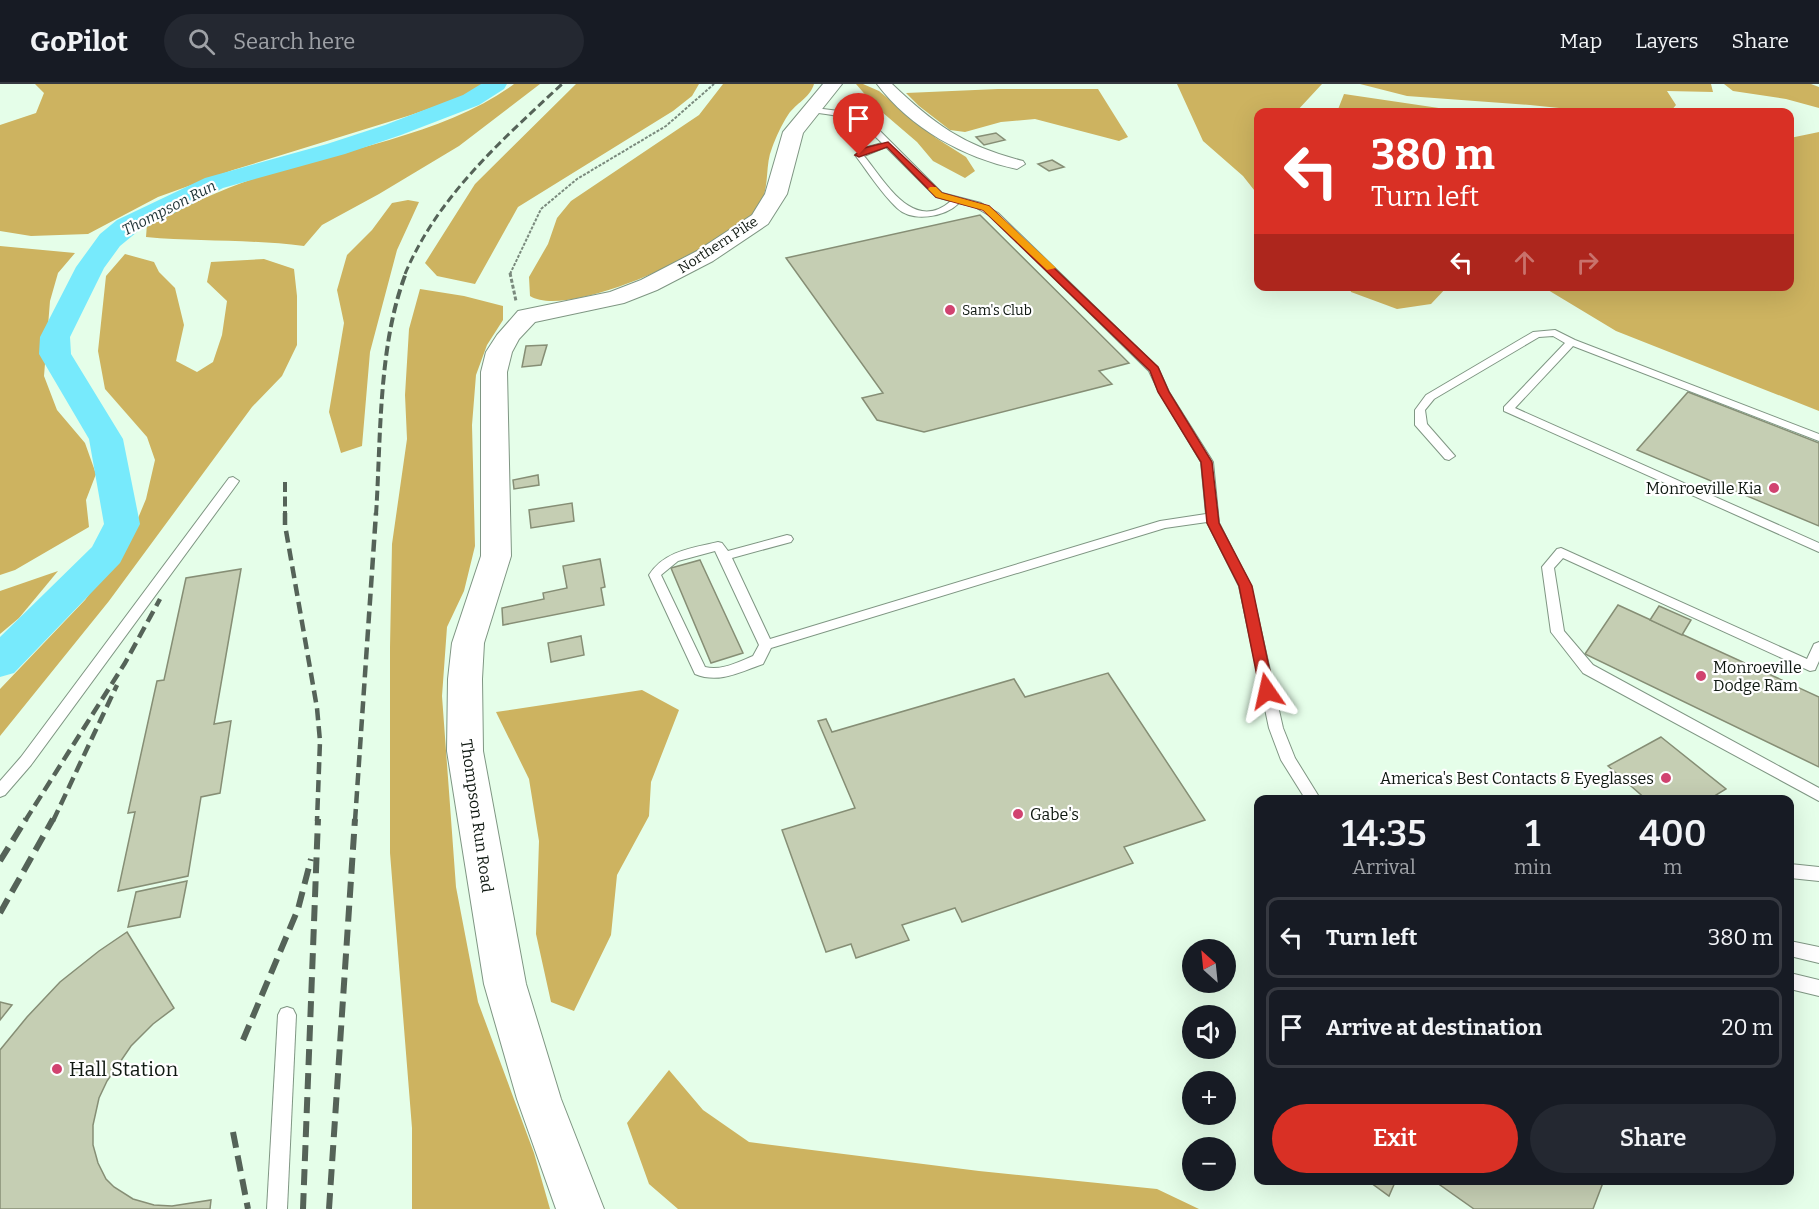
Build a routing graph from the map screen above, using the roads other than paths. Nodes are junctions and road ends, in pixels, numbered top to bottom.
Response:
1 (833, 84) edge
2 (884, 84) edge
3 (810, 109) junction
4 (888, 144) junction
5 (1017, 164) dead end
6 (957, 200) junction
7 (521, 308) joint
8 (1571, 342) junction
9 (1819, 438) edge
10 (1449, 456) dead end
11 (233, 481) dead end
12 (1212, 517) junction
13 (787, 539) dead end
14 (1819, 548) edge
15 (725, 556) junction
16 (766, 645) junction
17 (1819, 647) edge
18 (0, 791) edge
19 (1310, 795) edge
20 (1819, 795) edge
21 (1794, 871) edge
22 (1819, 874) edge
23 (1794, 950) edge
24 (1819, 955) edge
25 (1804, 985) edge
26 (1819, 995) edge
27 (287, 1015) dead end
28 (277, 1209) edge
29 (580, 1209) edge

1 - 3 street, Northern Pike
2 - 5 street
3 - 4 lane
3 - 7 street, Northern Pike
4 - 6 lane
4 - 6 lane
6 - 12 lane
7 - 29 street, Thompson Run Road
8 - 9 lane
8 - 10 lane
8 - 14 lane
11 - 18 lane
12 - 16 lane
12 - 19 lane
13 - 15 lane
15 - 16 lane
15 - 16 lane
17 - 20 lane
21 - 22 lane
23 - 24 lane
25 - 26 lane
27 - 28 lane

